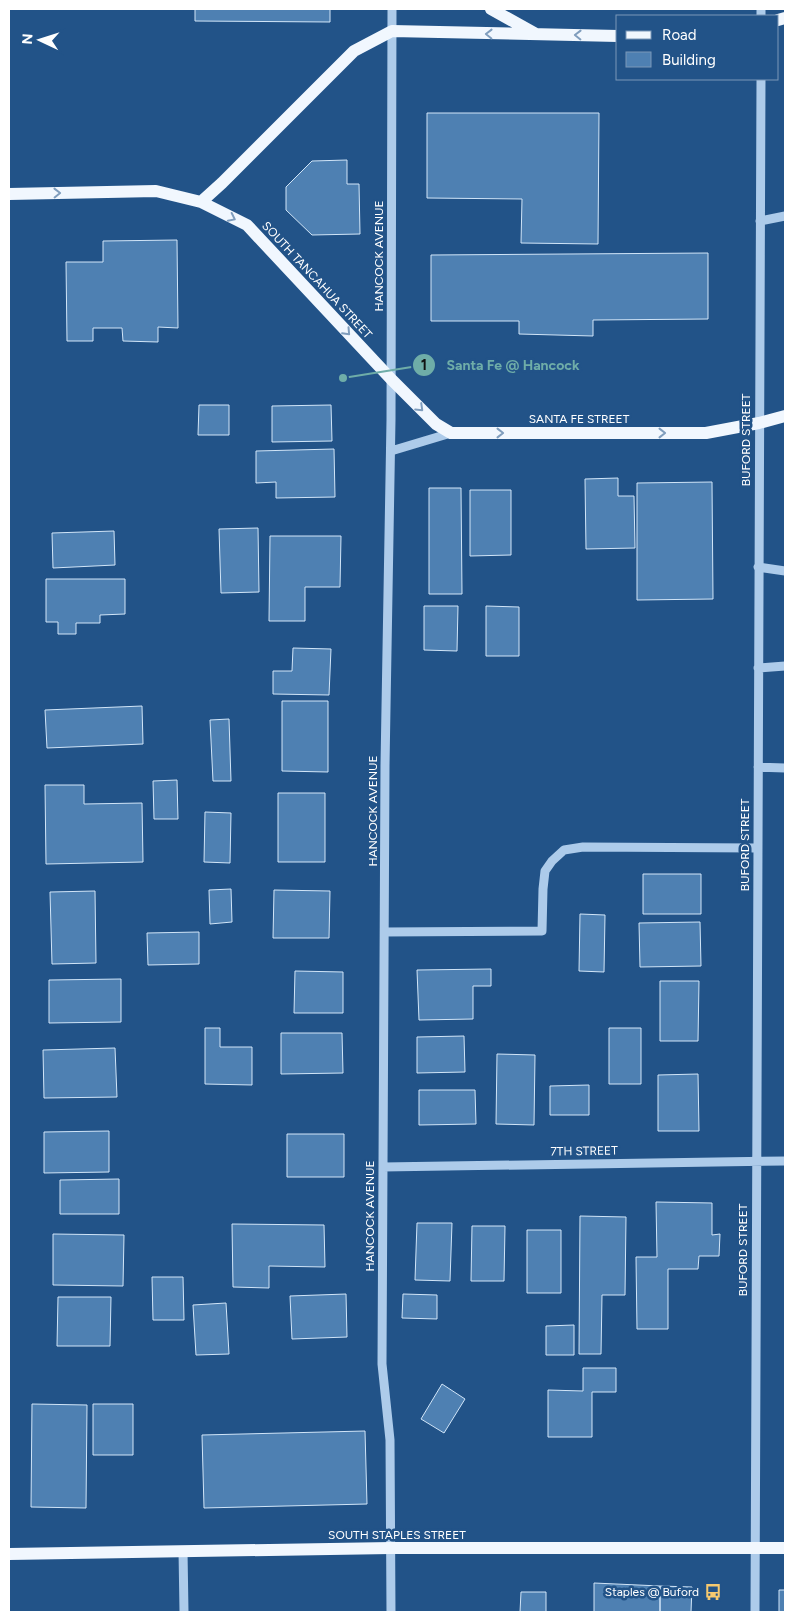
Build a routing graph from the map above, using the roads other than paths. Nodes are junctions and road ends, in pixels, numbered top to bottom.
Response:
1 (392, 9) edge
2 (491, 9) edge
3 (392, 31) junction
4 (538, 35) junction
5 (616, 36) edge
6 (761, 80) edge
7 (9, 194) edge
8 (201, 202) junction
9 (785, 216) edge
10 (760, 221) junction
11 (391, 380) junction
12 (785, 416) edge
13 (759, 423) junction
14 (451, 433) junction
15 (390, 451) junction
16 (758, 567) junction
17 (785, 571) edge
18 (785, 666) edge
19 (758, 668) junction
20 (758, 768) junction
21 (785, 768) edge
22 (757, 848) junction
23 (384, 932) junction
24 (756, 1160) junction
25 (785, 1161) edge
26 (383, 1167) junction
27 (391, 1548) junction
28 (785, 1548) edge
29 (755, 1549) junction
30 (183, 1551) junction
31 (9, 1554) edge
32 (184, 1612) edge
33 (391, 1612) edge
34 (754, 1612) edge

1 - 3 street, HANCOCK AVENUE
2 - 4 main road
4 -> 3 main road
3 - 8 main road
3 - 11 street, HANCOCK AVENUE
5 -> 4 main road
6 - 10 street, BUFORD STREET
7 -> 8 main road, SOUTH TANCAHUA STREET
8 -> 11 main road, SOUTH TANCAHUA STREET
9 - 10 street
10 - 13 street, BUFORD STREET
11 -> 14 main road
11 - 15 street, HANCOCK AVENUE
12 - 13 main road, SANTA FE STREET
14 -> 13 main road, SANTA FE STREET
13 - 16 street, BUFORD STREET
14 - 15 street
15 - 23 street, HANCOCK AVENUE
16 - 17 street
16 - 19 street, BUFORD STREET
18 - 19 street
19 - 20 street, BUFORD STREET
20 - 21 street
20 - 22 street, BUFORD STREET
22 - 23 street
22 - 24 street, BUFORD STREET
23 - 26 street, HANCOCK AVENUE
24 - 25 street, 7TH STREET
24 - 26 street, 7TH STREET
24 - 29 street, BUFORD STREET
26 - 27 street, HANCOCK AVENUE
27 - 29 main road, SOUTH STAPLES STREET
27 - 30 main road, SOUTH STAPLES STREET
27 - 33 street, HANCOCK AVENUE
28 - 29 main road, SOUTH STAPLES STREET
29 - 34 street, BUFORD STREET
30 - 31 main road, SOUTH STAPLES STREET
30 - 32 street

